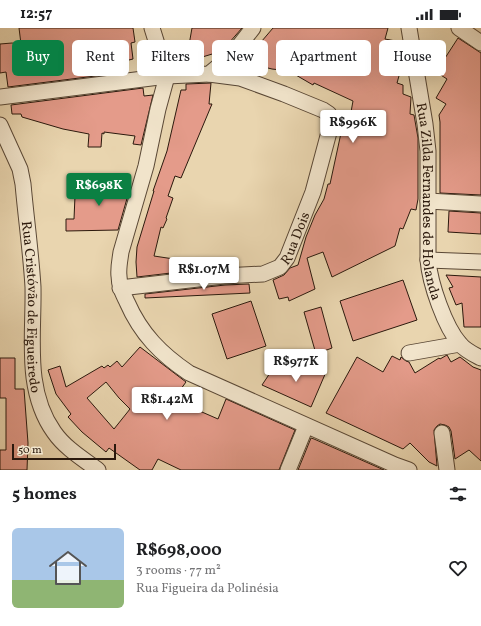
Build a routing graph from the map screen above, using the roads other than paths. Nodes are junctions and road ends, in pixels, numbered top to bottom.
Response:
1 (152, 28) edge
2 (253, 28) edge
3 (409, 28) edge
4 (459, 28) edge
5 (156, 40) edge
6 (481, 43) edge
7 (204, 74) edge
8 (209, 74) junction
9 (167, 76) joint
10 (0, 97) edge
11 (0, 125) edge
12 (428, 201) junction
13 (481, 204) edge
14 (428, 260) junction
15 (481, 262) edge
16 (120, 288) junction
17 (460, 344) junction
18 (409, 353) dead end
19 (481, 358) edge
20 (306, 426) junction
21 (442, 433) dead end
22 (98, 470) edge
23 (288, 470) edge
24 (410, 470) edge
25 (447, 470) edge

1 - 5 street
2 - 8 street
3 - 12 street, Rua Zilda Fernandes de Holanda
4 - 6 street
7 - 8 street
8 - 16 street, Rua Dois
9 - 10 street
9 - 16 street
11 - 22 street, Rua Cristóvão de Figueiredo
12 - 13 street
12 - 14 street, Rua Zilda Fernandes de Holanda
14 - 15 street
14 - 17 street, Rua Zilda Fernandes de Holanda
16 - 20 street
17 - 18 street
17 - 19 street, Rua Zilda Fernandes de Holanda
20 - 23 street
20 - 24 street
21 - 25 street

